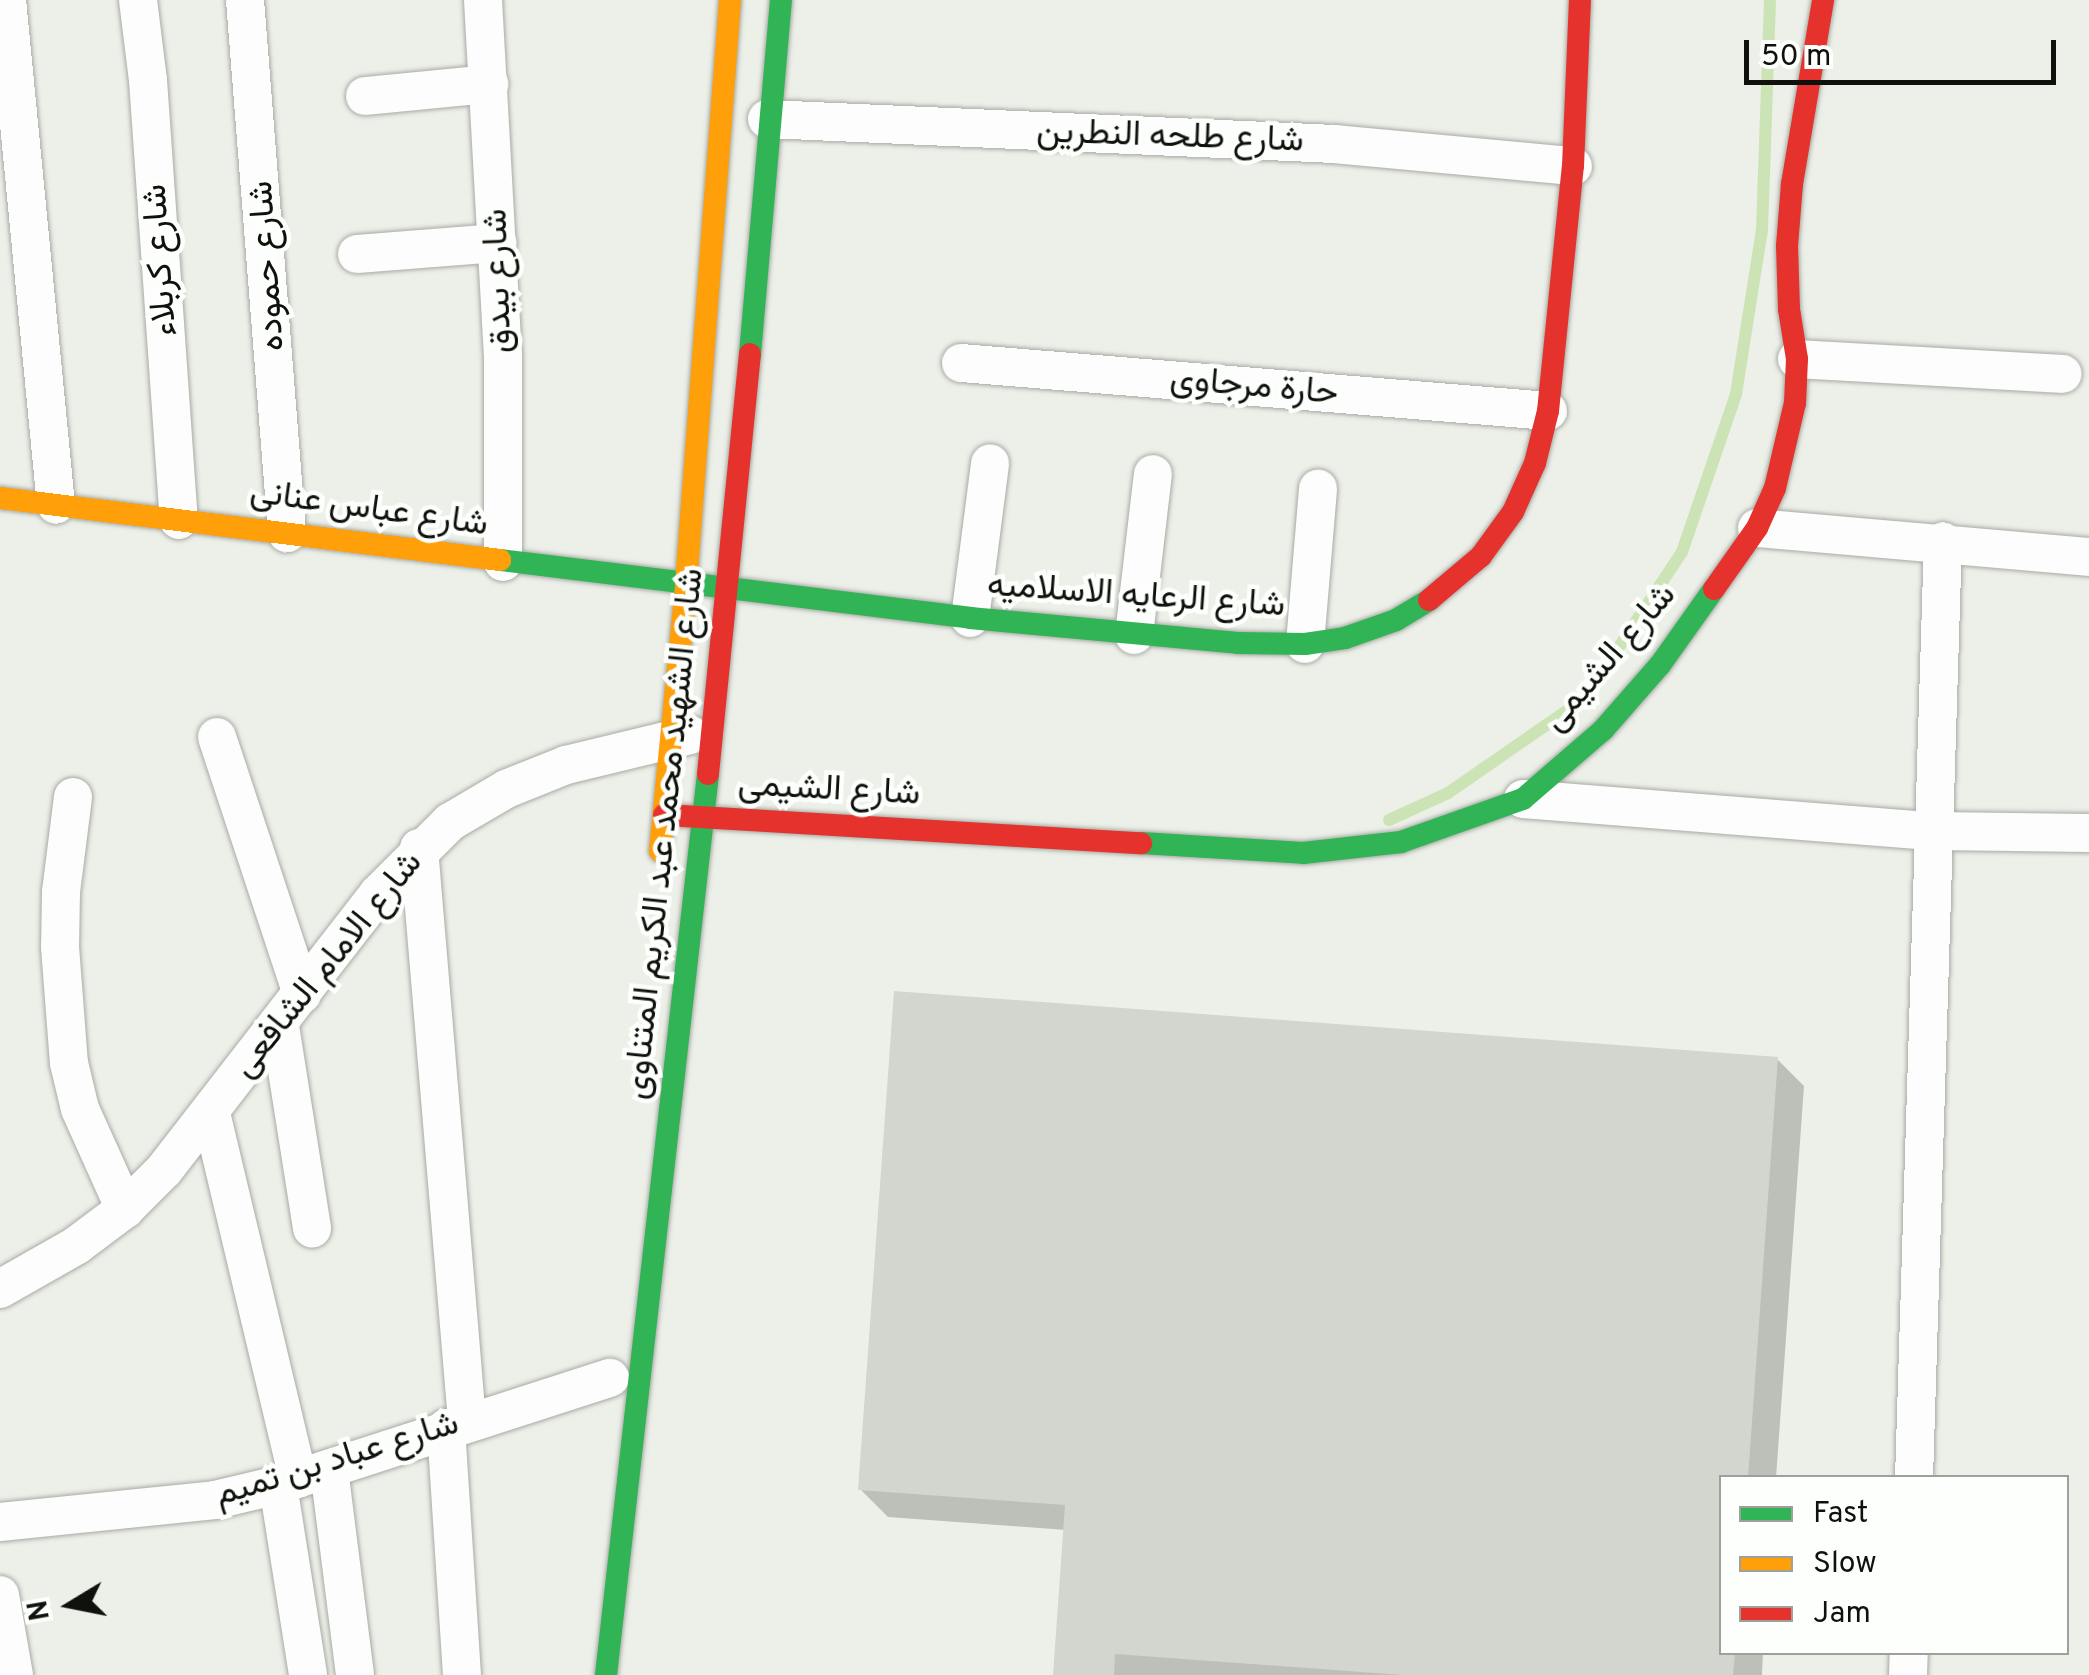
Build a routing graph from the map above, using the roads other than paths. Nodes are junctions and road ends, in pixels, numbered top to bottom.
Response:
1 (7, 0) edge
2 (138, 0) edge
3 (246, 0) edge
4 (482, 0) edge
5 (730, 0) edge
6 (781, 0) edge
7 (1580, 0) edge
8 (1823, 0) edge
9 (489, 84) junction
10 (365, 96) dead end
11 (767, 119) junction
12 (1573, 166) junction
13 (498, 242) junction
14 (357, 254) dead end
15 (1797, 359) junction
16 (960, 363) dead end
17 (2063, 374) dead end
18 (1548, 411) junction
19 (990, 463) dead end
20 (1153, 474) dead end
21 (1318, 489) dead end
22 (0, 498) edge
23 (56, 504) junction
24 (179, 520) junction
25 (1756, 528) junction
26 (287, 533) junction
27 (1943, 541) junction
28 (2089, 556) edge
29 (503, 562) junction
30 (686, 584) junction
31 (728, 588) junction
32 (970, 618) junction
33 (1134, 635) junction
34 (1305, 644) junction
35 (710, 731) junction
36 (217, 736) dead end
37 (671, 740) junction
38 (72, 797) dead end
39 (1522, 799) junction
40 (664, 815) junction
41 (700, 817) junction
42 (1934, 832) junction
43 (2089, 832) edge
44 (419, 848) junction
45 (658, 873) dead end
46 (302, 994) junction
47 (280, 1026) junction
48 (211, 1112) junction
49 (125, 1209) junction
50 (312, 1228) dead end
51 (0, 1288) edge
52 (610, 1378) dead end
53 (456, 1425) junction
54 (1914, 1475) edge
55 (302, 1478) junction
56 (0, 1522) edge
57 (589, 1542) dead end
58 (622, 1545) junction
59 (0, 1595) edge
60 (14, 1675) edge
61 (308, 1675) edge
62 (354, 1675) edge
63 (462, 1675) edge
64 (606, 1675) edge

1 - 23 street
2 - 24 street, شارع كربلاء
3 - 26 street, شارع حموده
4 - 9 street, شارع بيدق
5 - 30 street, شارع الشهيد محمد عبد الكريم المتناوى
6 - 11 street, شارع الشهيد محمد عبد الكريم المتناوى
7 - 12 street, شارع الرعايه الاسلاميه
8 - 15 street, شارع الشيمى
9 - 10 street
9 - 13 street, شارع بيدق
11 - 12 street, شارع طلحه النطرين
11 - 31 street, شارع الشهيد محمد عبد الكريم المتناوى
12 - 18 street, شارع الرعايه الاسلاميه
13 - 14 street
13 - 29 street, شارع بيدق
15 - 17 street
15 - 25 street, شارع الشيمى
16 - 18 street, حارة مرجاوى
18 - 34 street, شارع الرعايه الاسلاميه
19 - 32 street
20 - 33 street
21 - 34 street
22 - 23 street, شارع عباس عنانى
23 - 24 street, شارع عباس عنانى
24 - 26 street, شارع عباس عنانى
25 - 27 street
25 - 39 street, شارع الشيمى
26 - 29 street, شارع عباس عنانى
27 - 28 street
27 - 42 street
29 - 30 street, شارع عباس عنانى
30 - 31 street, شارع عباس عنانى
30 - 37 street, شارع الشهيد محمد عبد الكريم المتناوى
31 - 32 street, شارع الرعايه الاسلاميه
31 - 35 street, شارع الشهيد محمد عبد الكريم المتناوى
32 - 33 street, شارع الرعايه الاسلاميه
33 - 34 street, شارع الرعايه الاسلاميه
35 - 37 street, شارع الامام الشافعى
35 - 41 street, شارع الشهيد محمد عبد الكريم المتناوى
36 - 46 street
37 - 40 street, شارع الشهيد محمد عبد الكريم المتناوى
37 - 44 street, شارع الامام الشافعى
38 - 49 street
39 - 41 street, شارع الشيمى
39 - 42 street
40 - 41 street, شارع الشيمى
40 - 45 street, شارع الشهيد محمد عبد الكريم المتناوى
41 - 58 street, شارع الشهيد محمد عبد الكريم المتناوى
42 - 43 street
42 - 54 street
44 - 46 street, شارع الامام الشافعى
44 - 53 street
46 - 47 street, شارع الامام الشافعى
47 - 48 street, شارع الامام الشافعى
47 - 50 street
48 - 49 street, شارع الامام الشافعى
48 - 55 street
49 - 51 street, شارع الامام الشافعى
52 - 53 street, شارع عباد بن تميم
53 - 55 street, شارع عباد بن تميم
53 - 63 street
55 - 56 street, شارع عباد بن تميم
55 - 61 street
55 - 62 street
57 - 58 street
58 - 64 street, شارع الشهيد محمد عبد الكريم المتناوى
59 - 60 street

